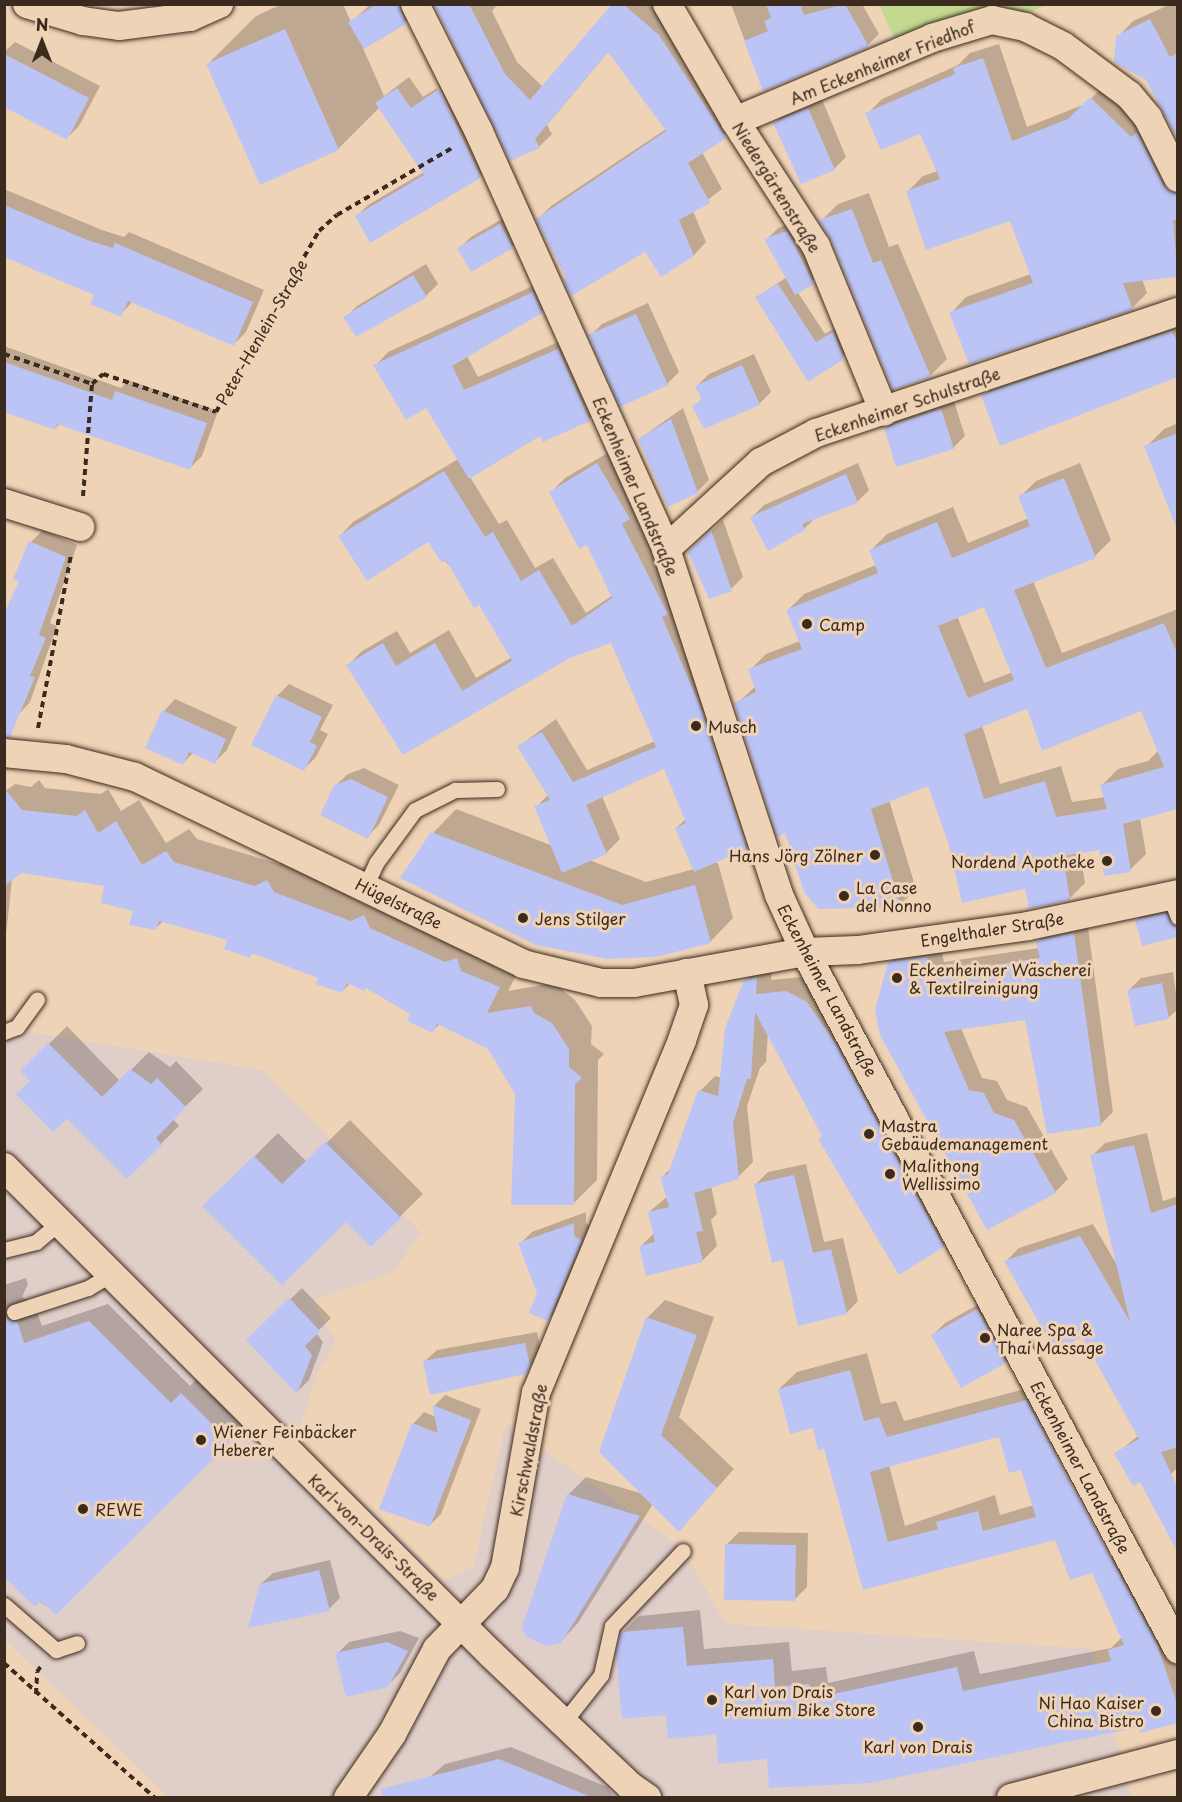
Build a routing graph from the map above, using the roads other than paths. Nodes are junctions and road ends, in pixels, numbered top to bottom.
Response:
1 (27, 4) edge
2 (219, 4) edge
3 (415, 4) edge
4 (667, 4) edge
5 (735, 121) junction
6 (1178, 178) edge
7 (1178, 312) edge
8 (884, 412) junction
9 (4, 503) edge
10 (78, 527) road end
11 (666, 549) junction
12 (18, 754) edge
13 (497, 789) dead end
14 (365, 887) junction
15 (1174, 902) edge
16 (805, 952) junction
17 (687, 973) junction
18 (37, 999) dead end
19 (4, 1032) edge
20 (4, 1167) edge
21 (59, 1222) junction
22 (4, 1250) edge
23 (111, 1274) junction
24 (14, 1312) dead end
25 (683, 1551) dead end
26 (4, 1605) edge
27 (461, 1623) junction
28 (77, 1643) dead end
29 (1178, 1649) edge
30 (563, 1723) junction
31 (1178, 1754) edge
32 (348, 1797) edge
33 (647, 1797) edge
34 (1011, 1797) edge

1 - 2 street
3 - 11 street, Eckenheimer Landstraße
4 - 5 street, Niedergärtenstraße
5 - 6 street, Am Eckenheimer Friedhof
5 - 8 street, Niedergärtenstraße
7 - 8 street, Eckenheimer Schulstraße
8 - 11 street, Eckenheimer Schulstraße
9 - 10 street
11 - 16 street, Eckenheimer Landstraße
12 - 14 street, Hügelstraße
13 - 14 lane
14 - 17 street, Hügelstraße
15 - 16 street, Engelthaler Straße
16 - 17 street, Hügelstraße
16 - 29 street, Eckenheimer Landstraße
17 - 27 street, Kirschwaldstraße
18 - 19 lane
20 - 21 street, Karl-von-Drais-Straße
21 - 22 lane
21 - 23 street, Karl-von-Drais-Straße
23 - 24 lane
23 - 27 street, Karl-von-Drais-Straße
25 - 30 lane
26 - 28 lane
27 - 30 street, Karl-von-Drais-Straße
27 - 32 street, Kirschwaldstraße
30 - 33 street, Karl-von-Drais-Straße
31 - 34 street

